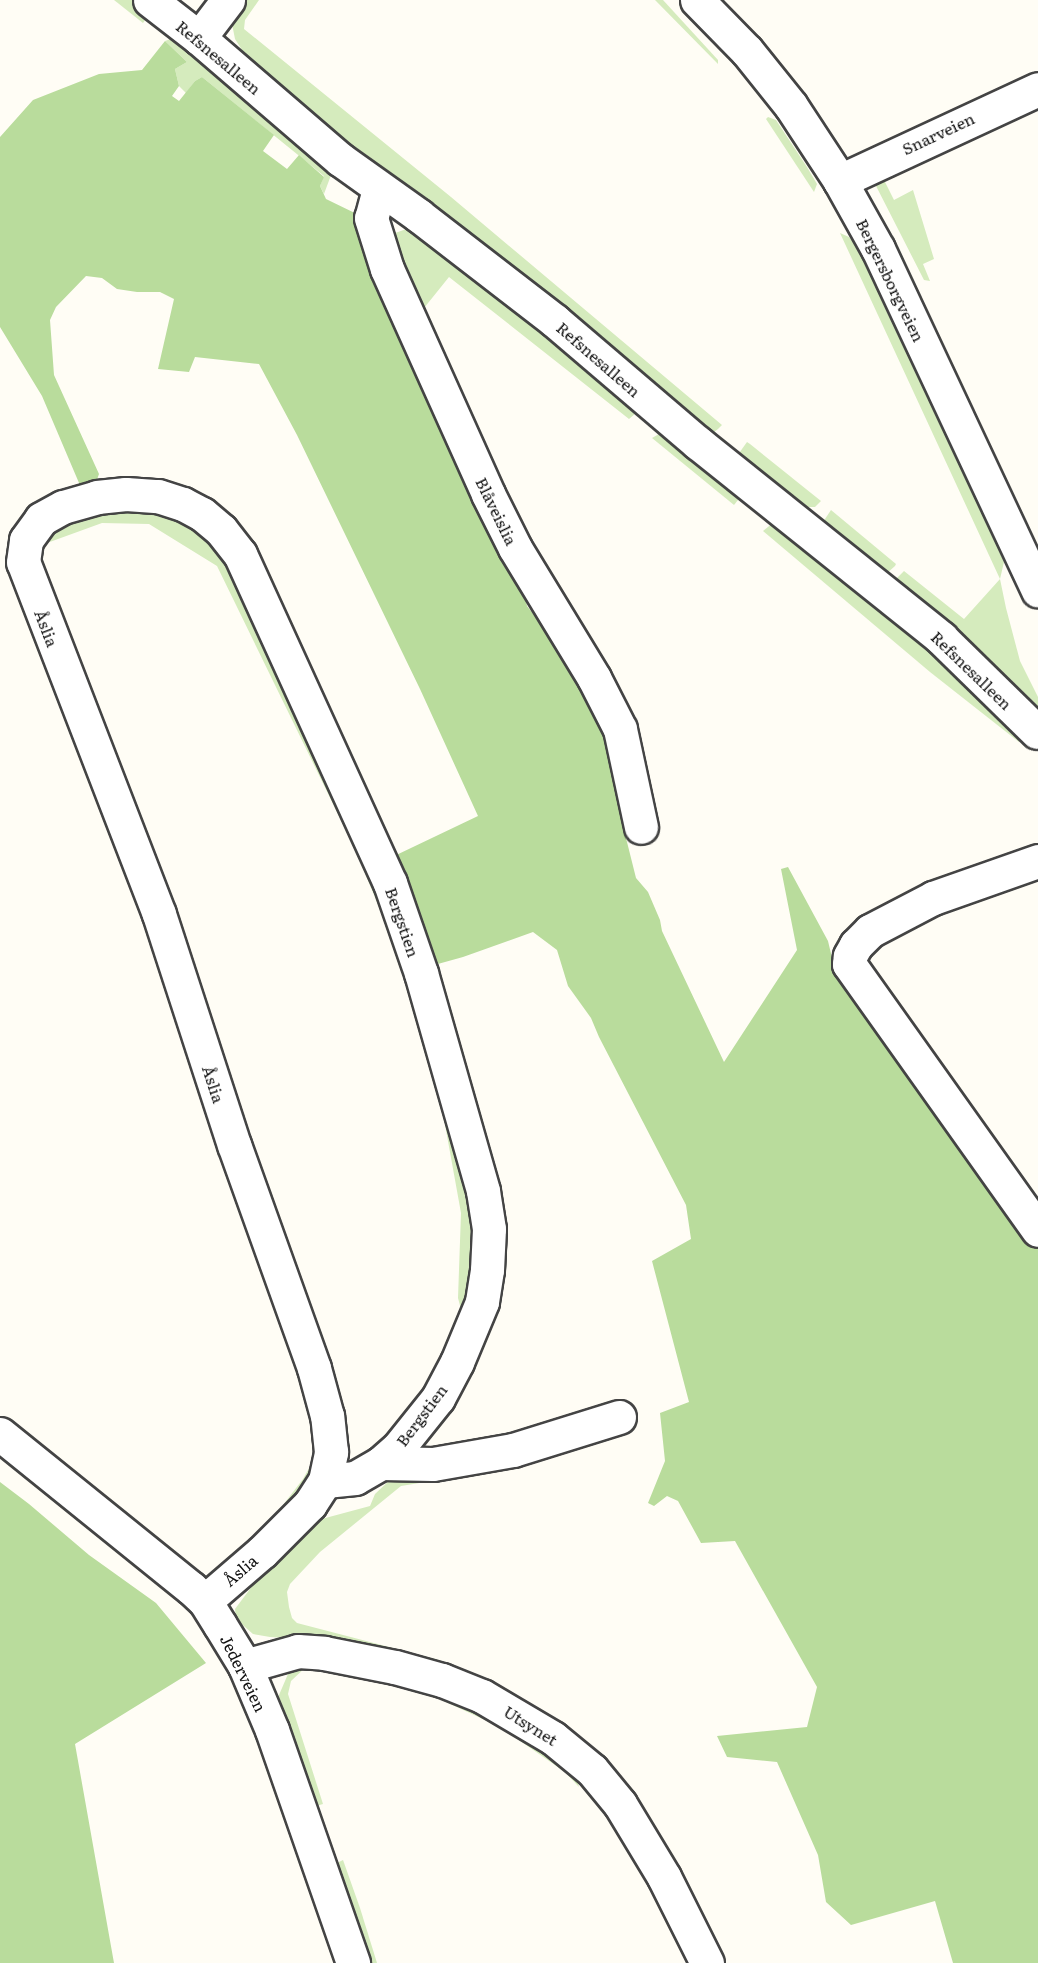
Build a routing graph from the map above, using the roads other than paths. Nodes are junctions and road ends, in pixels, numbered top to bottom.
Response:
1 (150, 0) edge
2 (697, 0) edge
3 (221, 3) edge
4 (199, 38) junction
5 (1038, 88) edge
6 (840, 182) junction
7 (380, 189) junction
8 (30, 532) joint
9 (1035, 572) edge
10 (1037, 732) edge
11 (641, 827) dead end
12 (1038, 861) edge
13 (1038, 1230) edge
14 (619, 1417) dead end
15 (0, 1434) edge
16 (381, 1463) junction
17 (325, 1481) junction
18 (204, 1601) junction
19 (245, 1666) junction
20 (353, 1963) edge
21 (707, 1963) edge

1 - 4 street, Refsnesalleen
2 - 6 street, Bergersborgveien
3 - 4 street
4 - 7 street, Refsnesalleen
5 - 6 street, Snarveien
6 - 9 street, Bergersborgveien
7 - 10 street, Refsnesalleen
7 - 11 street, Blåveislia
8 - 16 street, Bergstien
8 - 17 street, Åslia
12 - 13 street
14 - 16 street
15 - 18 street, Jederveien
16 - 17 street, Bergstien
17 - 18 street, Åslia
18 - 19 street, Jederveien
19 - 20 street, Jederveien
19 - 21 street, Utsynet

